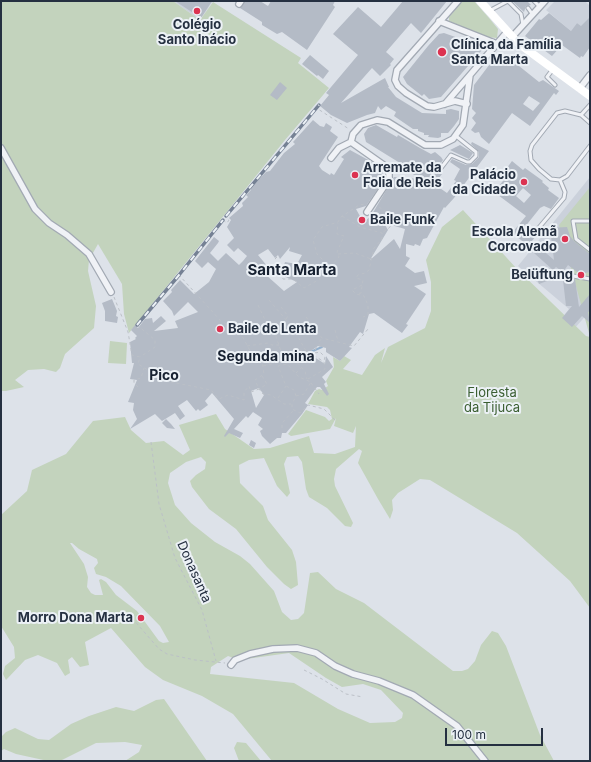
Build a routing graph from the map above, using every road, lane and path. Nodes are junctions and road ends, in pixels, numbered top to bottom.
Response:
1 (458, 1) edge
2 (480, 1) edge
3 (508, 1) edge
4 (534, 1) edge
5 (545, 1) edge
6 (530, 4) dead end
7 (540, 6) junction
8 (528, 8) dead end
9 (490, 11) junction
10 (533, 15) junction
11 (439, 20) junction
12 (523, 25) junction
13 (509, 35) junction
14 (497, 44) junction
15 (553, 69) junction
16 (470, 75) junction
17 (590, 75) edge
18 (555, 84) dead end
19 (580, 88) junction
20 (590, 96) edge
21 (445, 104) junction
22 (467, 104) junction
23 (319, 105) dead end
24 (590, 105) edge
25 (581, 115) junction
26 (590, 123) edge
27 (361, 125) junction
28 (456, 136) junction
29 (351, 142) junction
30 (590, 146) edge
31 (1, 148) edge
32 (331, 158) dead end
33 (441, 168) dead end
34 (560, 180) junction
35 (374, 202) junction
36 (367, 212) dead end
37 (226, 216) dead end
38 (342, 216) junction
39 (223, 220) dead end
40 (590, 220) edge
41 (338, 222) junction
42 (536, 231) dead end
43 (382, 233) junction
44 (590, 250) edge
45 (338, 254) junction
46 (277, 257) dead end
47 (371, 259) junction
48 (330, 267) junction
49 (334, 273) dead end
50 (179, 275) dead end
51 (573, 276) dead end
52 (590, 279) edge
53 (362, 285) junction
54 (111, 292) joint
55 (356, 294) junction
56 (270, 300) dead end
57 (258, 305) dead end
58 (281, 306) dead end
59 (363, 316) dead end
60 (306, 317) dead end
61 (286, 320) junction
62 (137, 326) dead end
63 (368, 329) dead end
64 (335, 330) dead end
65 (322, 338) junction
66 (338, 342) junction
67 (279, 345) junction
68 (246, 346) junction
69 (299, 350) junction
70 (306, 351) junction
71 (314, 353) junction
72 (285, 354) junction
73 (289, 354) junction
74 (282, 355) junction
75 (140, 357) junction
76 (314, 357) dead end
77 (305, 359) dead end
78 (324, 362) junction
79 (287, 364) junction
80 (263, 366) junction
81 (144, 368) junction
82 (301, 368) junction
83 (296, 373) junction
84 (262, 376) junction
85 (307, 379) junction
86 (311, 383) junction
87 (286, 386) junction
88 (138, 387) dead end
89 (259, 389) junction
90 (319, 394) dead end
91 (296, 396) junction
92 (277, 398) junction
93 (292, 404) junction
94 (294, 410) junction
95 (335, 420) dead end
96 (282, 428) dead end
97 (151, 442) dead end
98 (132, 618) dead end
99 (216, 661) junction
100 (231, 665) joint
101 (304, 670) dead end
102 (363, 697) dead end
103 (485, 761) edge

1 - 11 street
2 - 9 main road
3 - 9 lane
3 - 12 lane
4 - 6 lane
4 - 7 lane
5 - 7 street
7 - 10 street
8 - 10 lane
9 - 13 main road
10 - 12 street
11 - 14 street
11 - 21 street
12 - 13 street
13 - 14 street
13 - 15 main road
14 - 16 street
15 - 18 lane
15 - 19 main road
16 - 21 street
16 - 22 street
17 - 19 street
19 - 20 main road
21 - 22 street
22 - 28 street
23 - 27 path
24 - 25 lane
25 - 26 lane
25 - 34 lane
27 - 28 street
27 - 29 street
28 - 33 lane
29 - 32 street
29 - 35 street
30 - 34 lane
31 - 54 street
34 - 42 lane
35 - 36 street
35 - 38 path
35 - 43 path
37 - 39 path
38 - 41 path
38 - 43 path
40 - 44 lane
41 - 45 path
41 - 48 path
43 - 47 path
45 - 47 path
45 - 48 path
46 - 48 path
47 - 53 path
48 - 49 path
50 - 68 path
51 - 52 lane
53 - 55 path
53 - 55 path
54 - 75 path
55 - 59 path
56 - 61 path
57 - 67 path
58 - 61 path
60 - 65 path
61 - 70 path
62 - 75 path
63 - 66 path
64 - 66 path
65 - 66 path
65 - 71 path
67 - 68 path
67 - 74 path
68 - 80 path
69 - 70 path
69 - 73 path
69 - 77 path
70 - 71 path
71 - 78 path
72 - 73 path
72 - 74 path
72 - 79 path
73 - 82 path
74 - 80 path
75 - 81 path
76 - 78 path
78 - 85 path
79 - 83 path
79 - 87 path
80 - 84 path
81 - 88 path
81 - 89 path
82 - 83 path
82 - 85 path
83 - 85 path
84 - 89 path
84 - 89 path
85 - 86 path
86 - 90 path
86 - 91 path
87 - 91 path
87 - 92 path
89 - 92 path
91 - 93 path
92 - 93 path
93 - 94 path
94 - 95 path
94 - 96 path
97 - 99 path, Donasanta
98 - 99 path
99 - 100 path
100 - 103 street
101 - 102 path

